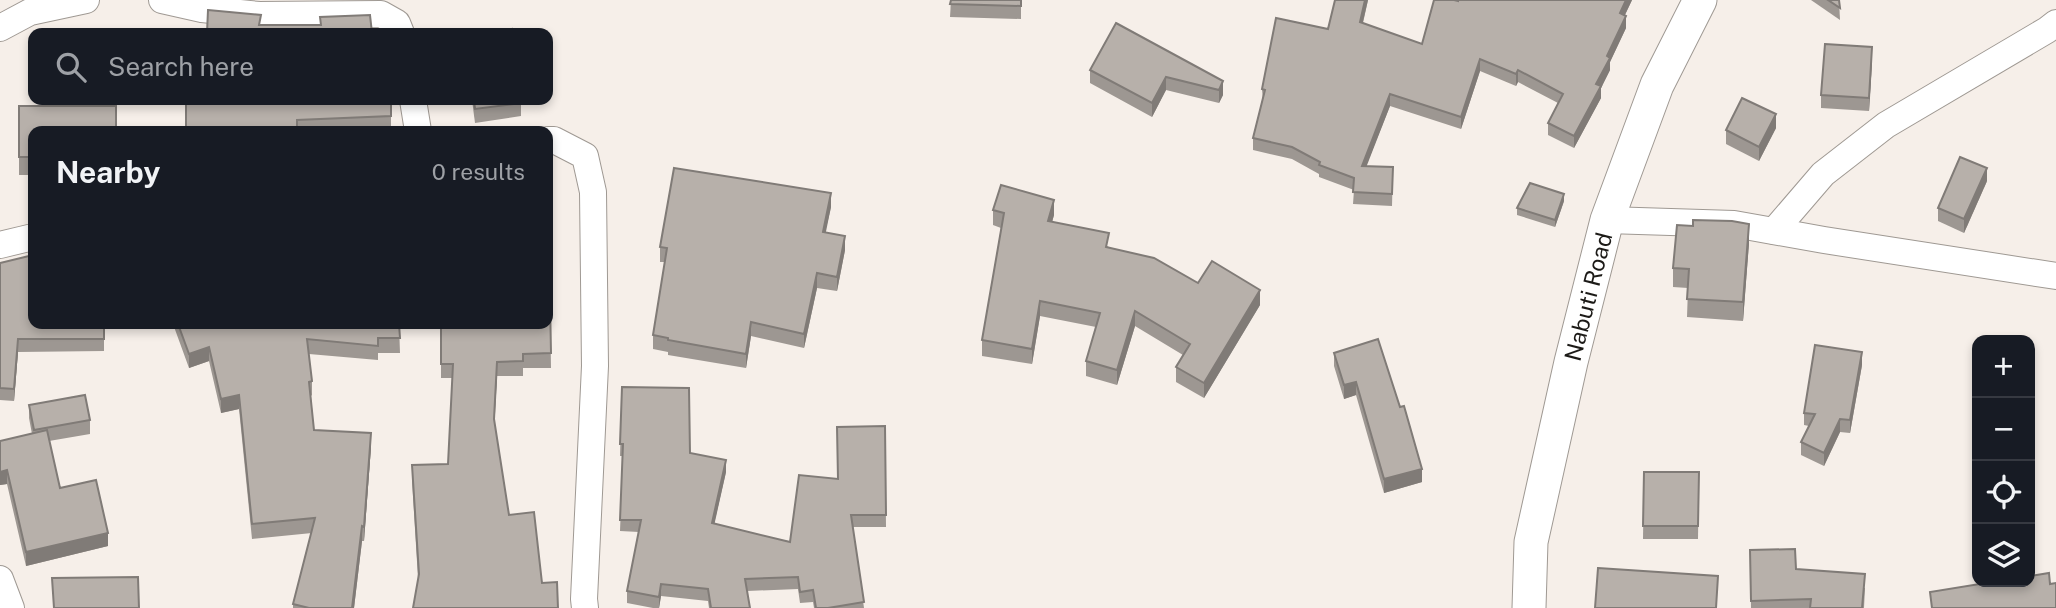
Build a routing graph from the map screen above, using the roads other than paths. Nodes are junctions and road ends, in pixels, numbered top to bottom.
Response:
1 (86, 0) edge
2 (162, 0) edge
3 (1700, 0) edge
4 (2056, 23) edge
5 (0, 28) edge
6 (399, 28) edge
7 (414, 105) edge
8 (417, 126) edge
9 (553, 140) edge
10 (1607, 220) junction
11 (1774, 231) junction
12 (28, 238) edge
13 (0, 245) edge
14 (2056, 276) edge
15 (0, 579) edge
16 (11, 608) edge
17 (585, 608) edge
18 (1529, 608) edge

1 - 5 street
2 - 6 street
3 - 10 street, Nabuti Road
4 - 11 street
7 - 8 street
9 - 17 street
10 - 11 street
10 - 18 street, Nabuti Road
11 - 14 street
12 - 13 street
15 - 16 street

